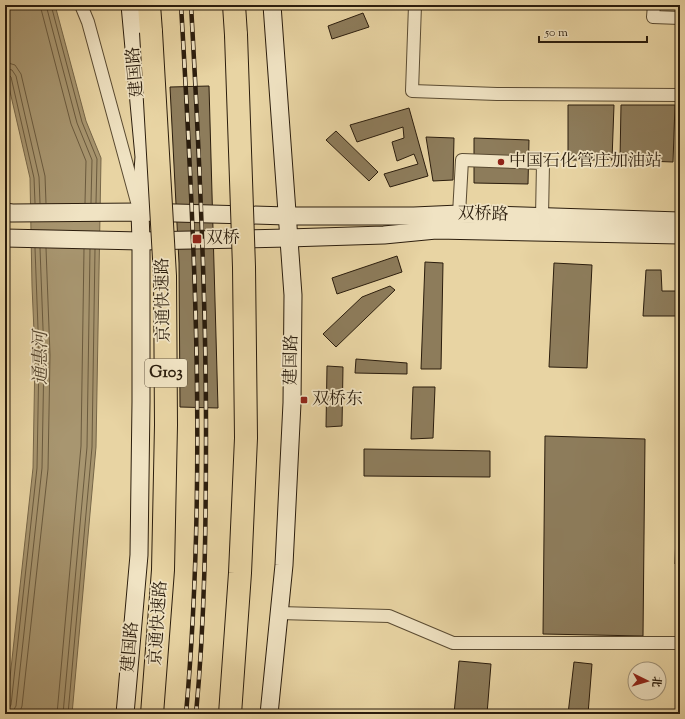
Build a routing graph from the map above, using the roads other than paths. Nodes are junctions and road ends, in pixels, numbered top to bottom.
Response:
1 (82, 5) edge
2 (130, 5) edge
3 (149, 5) edge
4 (234, 5) edge
5 (272, 5) edge
6 (415, 5) edge
7 (654, 5) edge
8 (680, 18) edge
9 (680, 95) edge
10 (140, 212) junction
11 (9, 213) edge
12 (459, 214) junction
13 (286, 216) junction
14 (542, 217) junction
15 (680, 221) edge
16 (680, 235) edge
17 (8, 238) edge
18 (288, 238) junction
19 (141, 241) junction
20 (279, 613) junction
21 (680, 643) edge
22 (125, 714) edge
23 (152, 714) edge
24 (230, 714) edge
25 (269, 714) edge

1 - 10 street
2 - 10 main road, 建国路
3 - 23 highway, 京通快速路 / G103, bridge
4 - 24 highway, bridge
5 - 13 main road, 建国路
6 - 9 street
7 - 8 street
10 - 11 main road, 双桥路
10 - 13 main road, 双桥路
10 - 19 main road, 建国路
12 - 13 main road, 双桥路
12 - 14 main road, 双桥路
12 - 14 street
13 - 18 main road, 建国路
14 - 15 main road, 双桥路
16 - 18 main road, 双桥路
17 - 19 main road, 双桥路
18 - 19 main road, 双桥路
18 - 20 main road, 建国路
19 - 22 main road, 建国路
20 - 21 street
20 - 25 main road, 建国路

